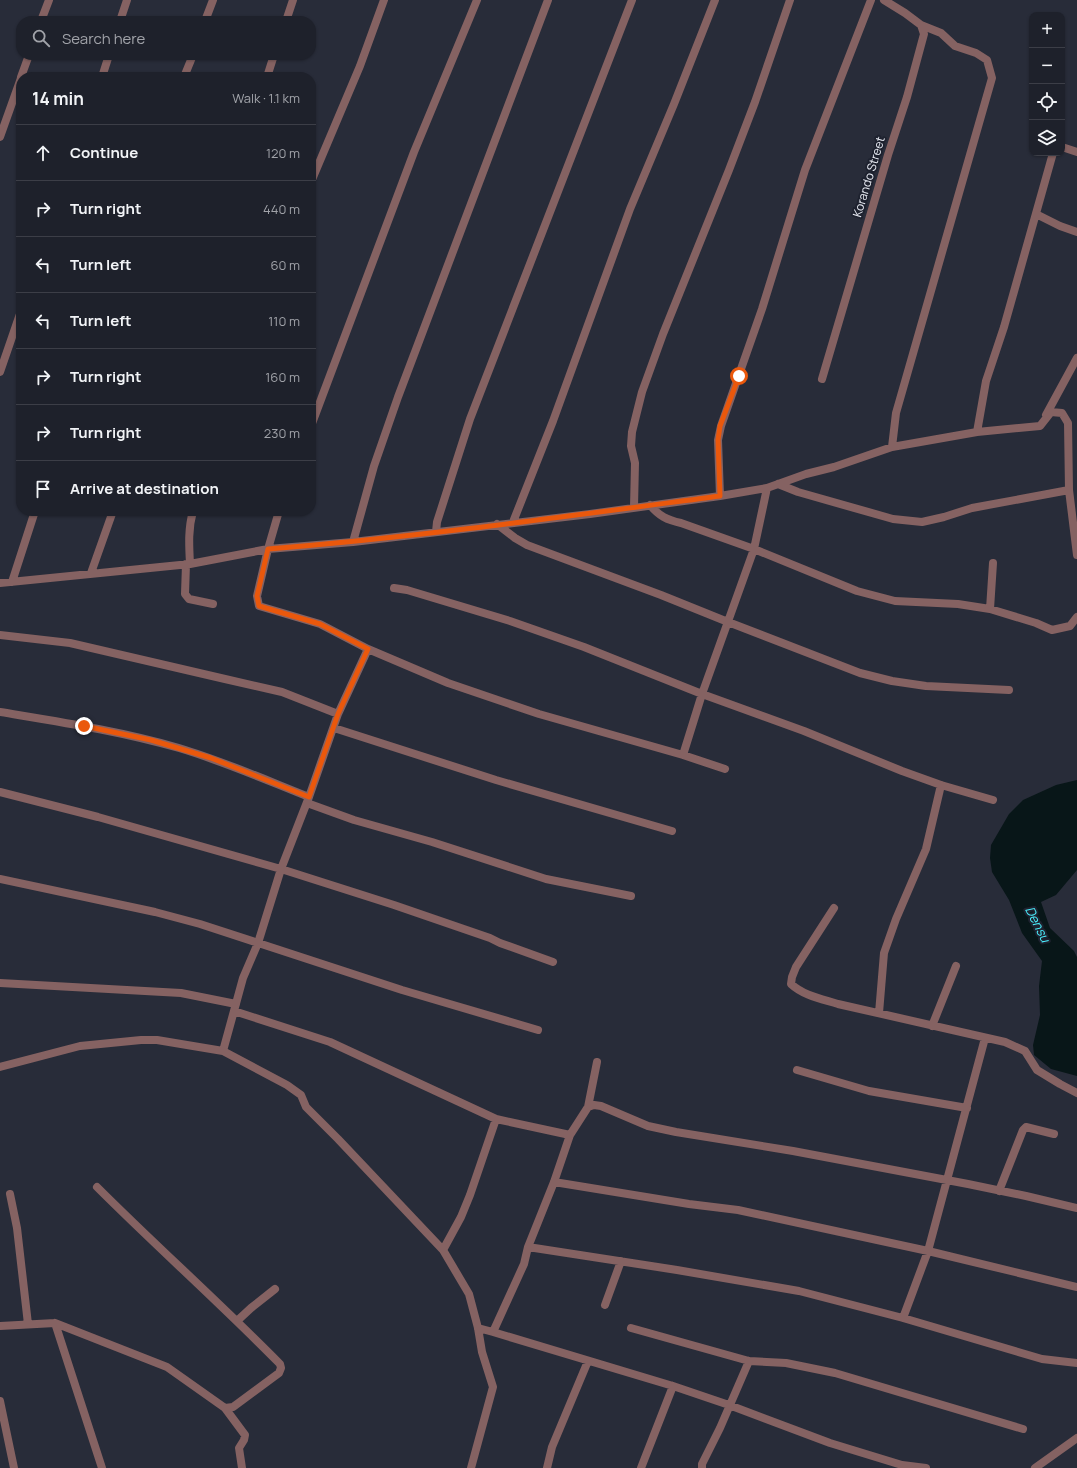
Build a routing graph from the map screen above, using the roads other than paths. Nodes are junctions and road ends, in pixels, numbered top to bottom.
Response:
1 (49, 0) edge
2 (127, 0) edge
3 (213, 0) edge
4 (293, 0) edge
5 (384, 0) edge
6 (477, 0) edge
7 (548, 0) edge
8 (632, 0) edge
9 (714, 0) edge
10 (790, 0) edge
11 (871, 0) edge
12 (884, 0) edge
13 (43, 16) edge
14 (122, 16) edge
15 (207, 16) edge
16 (288, 16) edge
17 (921, 25) junction
18 (27, 60) edge
19 (107, 60) edge
20 (190, 60) edge
21 (272, 60) edge
22 (23, 72) edge
23 (104, 72) edge
24 (186, 72) edge
25 (269, 72) edge
26 (16, 92) edge
27 (0, 137) edge
28 (1065, 148) edge
29 (1077, 152) edge
30 (1052, 156) edge
31 (316, 170) edge
32 (1036, 214) junction
33 (1077, 232) edge
34 (16, 326) edge
35 (1077, 358) edge
36 (0, 372) edge
37 (822, 379) dead end
38 (316, 413) edge
39 (1040, 426) junction
40 (977, 432) junction
41 (892, 447) junction
42 (778, 484) junction
43 (767, 488) junction
44 (1069, 490) junction
45 (720, 496) junction
46 (650, 505) junction
47 (634, 507) junction
48 (33, 516) edge
49 (111, 516) edge
50 (191, 516) edge
51 (278, 516) edge
52 (513, 522) junction
53 (497, 524) junction
54 (436, 532) junction
55 (353, 542) junction
56 (268, 549) junction
57 (754, 549) junction
58 (1077, 555) edge
59 (993, 563) dead end
60 (188, 564) junction
61 (91, 573) junction
62 (12, 582) junction
63 (0, 583) edge
64 (394, 588) dead end
65 (213, 604) dead end
66 (990, 609) junction
67 (1077, 617) edge
68 (728, 622) junction
69 (0, 635) edge
70 (368, 649) junction
71 (1009, 690) dead end
72 (702, 694) junction
73 (0, 712) edge
74 (338, 714) junction
75 (334, 728) junction
76 (683, 755) junction
77 (725, 769) dead end
78 (941, 785) junction
79 (0, 792) edge
80 (308, 800) junction
81 (993, 800) dead end
82 (672, 831) dead end
83 (281, 869) junction
84 (0, 878) edge
85 (631, 896) dead end
86 (834, 908) dead end
87 (258, 943) junction
88 (553, 962) dead end
89 (956, 966) dead end
90 (0, 983) edge
91 (235, 1007) junction
92 (879, 1013) junction
93 (932, 1026) junction
94 (538, 1030) dead end
95 (985, 1038) junction
96 (223, 1051) junction
97 (597, 1062) dead end
98 (0, 1067) edge
99 (797, 1070) dead end
100 (1077, 1093) edge
101 (588, 1107) junction
102 (967, 1108) junction
103 (496, 1119) junction
104 (1054, 1134) dead end
105 (570, 1135) junction
106 (947, 1181) junction
107 (554, 1182) junction
108 (97, 1187) dead end
109 (999, 1191) junction
110 (10, 1194) dead end
111 (1077, 1208) edge
112 (528, 1247) junction
113 (442, 1250) junction
114 (928, 1251) junction
115 (621, 1261) junction
116 (1077, 1288) edge
117 (275, 1289) dead end
118 (605, 1305) dead end
119 (904, 1318) junction
120 (237, 1321) junction
121 (55, 1323) junction
122 (28, 1324) junction
123 (0, 1326) edge
124 (478, 1328) junction
125 (631, 1328) dead end
126 (493, 1332) junction
127 (588, 1361) junction
128 (749, 1361) junction
129 (1077, 1363) edge
130 (673, 1386) junction
131 (0, 1400) edge
132 (729, 1405) junction
133 (225, 1408) junction
134 (1023, 1429) dead end
135 (1077, 1438) edge
136 (14, 1468) edge
137 (102, 1468) edge
138 (242, 1468) edge
139 (471, 1468) edge
140 (547, 1468) edge
141 (642, 1468) edge
142 (702, 1468) edge
143 (926, 1468) edge
144 (1035, 1468) edge

1 - 13 street
2 - 14 street
3 - 15 street
4 - 16 street
5 - 31 street
6 - 38 street
7 - 55 street
8 - 54 street
9 - 52 street
10 - 47 street
11 - 45 street
12 - 17 street
17 - 37 street, Korando Street
17 - 41 street
18 - 22 street
19 - 23 street
20 - 24 street
21 - 25 street
26 - 27 street
28 - 29 street
30 - 32 street
32 - 33 street
32 - 40 street
34 - 36 street
35 - 39 street
39 - 40 street
39 - 44 street
40 - 41 street
41 - 42 street
42 - 43 street
42 - 44 street
43 - 45 street
43 - 57 street
44 - 58 street
45 - 46 street
46 - 47 street
46 - 57 street
47 - 52 street
48 - 62 street
49 - 61 street
50 - 60 street
51 - 56 street
52 - 53 street
53 - 54 street
53 - 68 street
54 - 55 street
55 - 56 street
56 - 60 street
56 - 70 street
57 - 66 street
57 - 68 street
59 - 66 street
60 - 61 street
60 - 65 street
61 - 62 street
62 - 63 street
64 - 72 street
66 - 67 street
68 - 71 street
68 - 72 street
69 - 74 street
70 - 74 street
70 - 76 street
72 - 76 street
72 - 78 street
73 - 80 street
74 - 75 street
75 - 80 street
75 - 82 street
76 - 77 street
78 - 81 street
78 - 92 street
79 - 83 street
80 - 83 street
80 - 85 street
83 - 87 street
83 - 88 street
84 - 87 street
86 - 92 street
87 - 91 street
87 - 94 street
89 - 93 street
90 - 91 street
91 - 96 street
91 - 103 street
92 - 93 street
93 - 95 street
95 - 100 street
95 - 102 street
96 - 98 street
96 - 113 street
97 - 101 street
99 - 102 street
101 - 105 street
101 - 106 street
102 - 106 street
103 - 105 street
103 - 113 street
104 - 109 street
105 - 107 street
106 - 109 street
106 - 114 street
107 - 112 street
107 - 114 street
108 - 120 street
109 - 111 street
110 - 122 street
112 - 115 street
112 - 126 street
113 - 124 street
114 - 116 street
114 - 119 street
115 - 118 street
115 - 119 street
117 - 120 street
119 - 129 street
120 - 133 street
121 - 122 street
121 - 133 street
121 - 137 street
122 - 123 street
124 - 126 street
124 - 139 street
125 - 128 street
126 - 127 street
127 - 130 street
127 - 140 street
128 - 132 street
128 - 134 street
130 - 132 street
130 - 141 street
131 - 136 street
132 - 142 street
132 - 143 street
133 - 138 street
135 - 144 street

